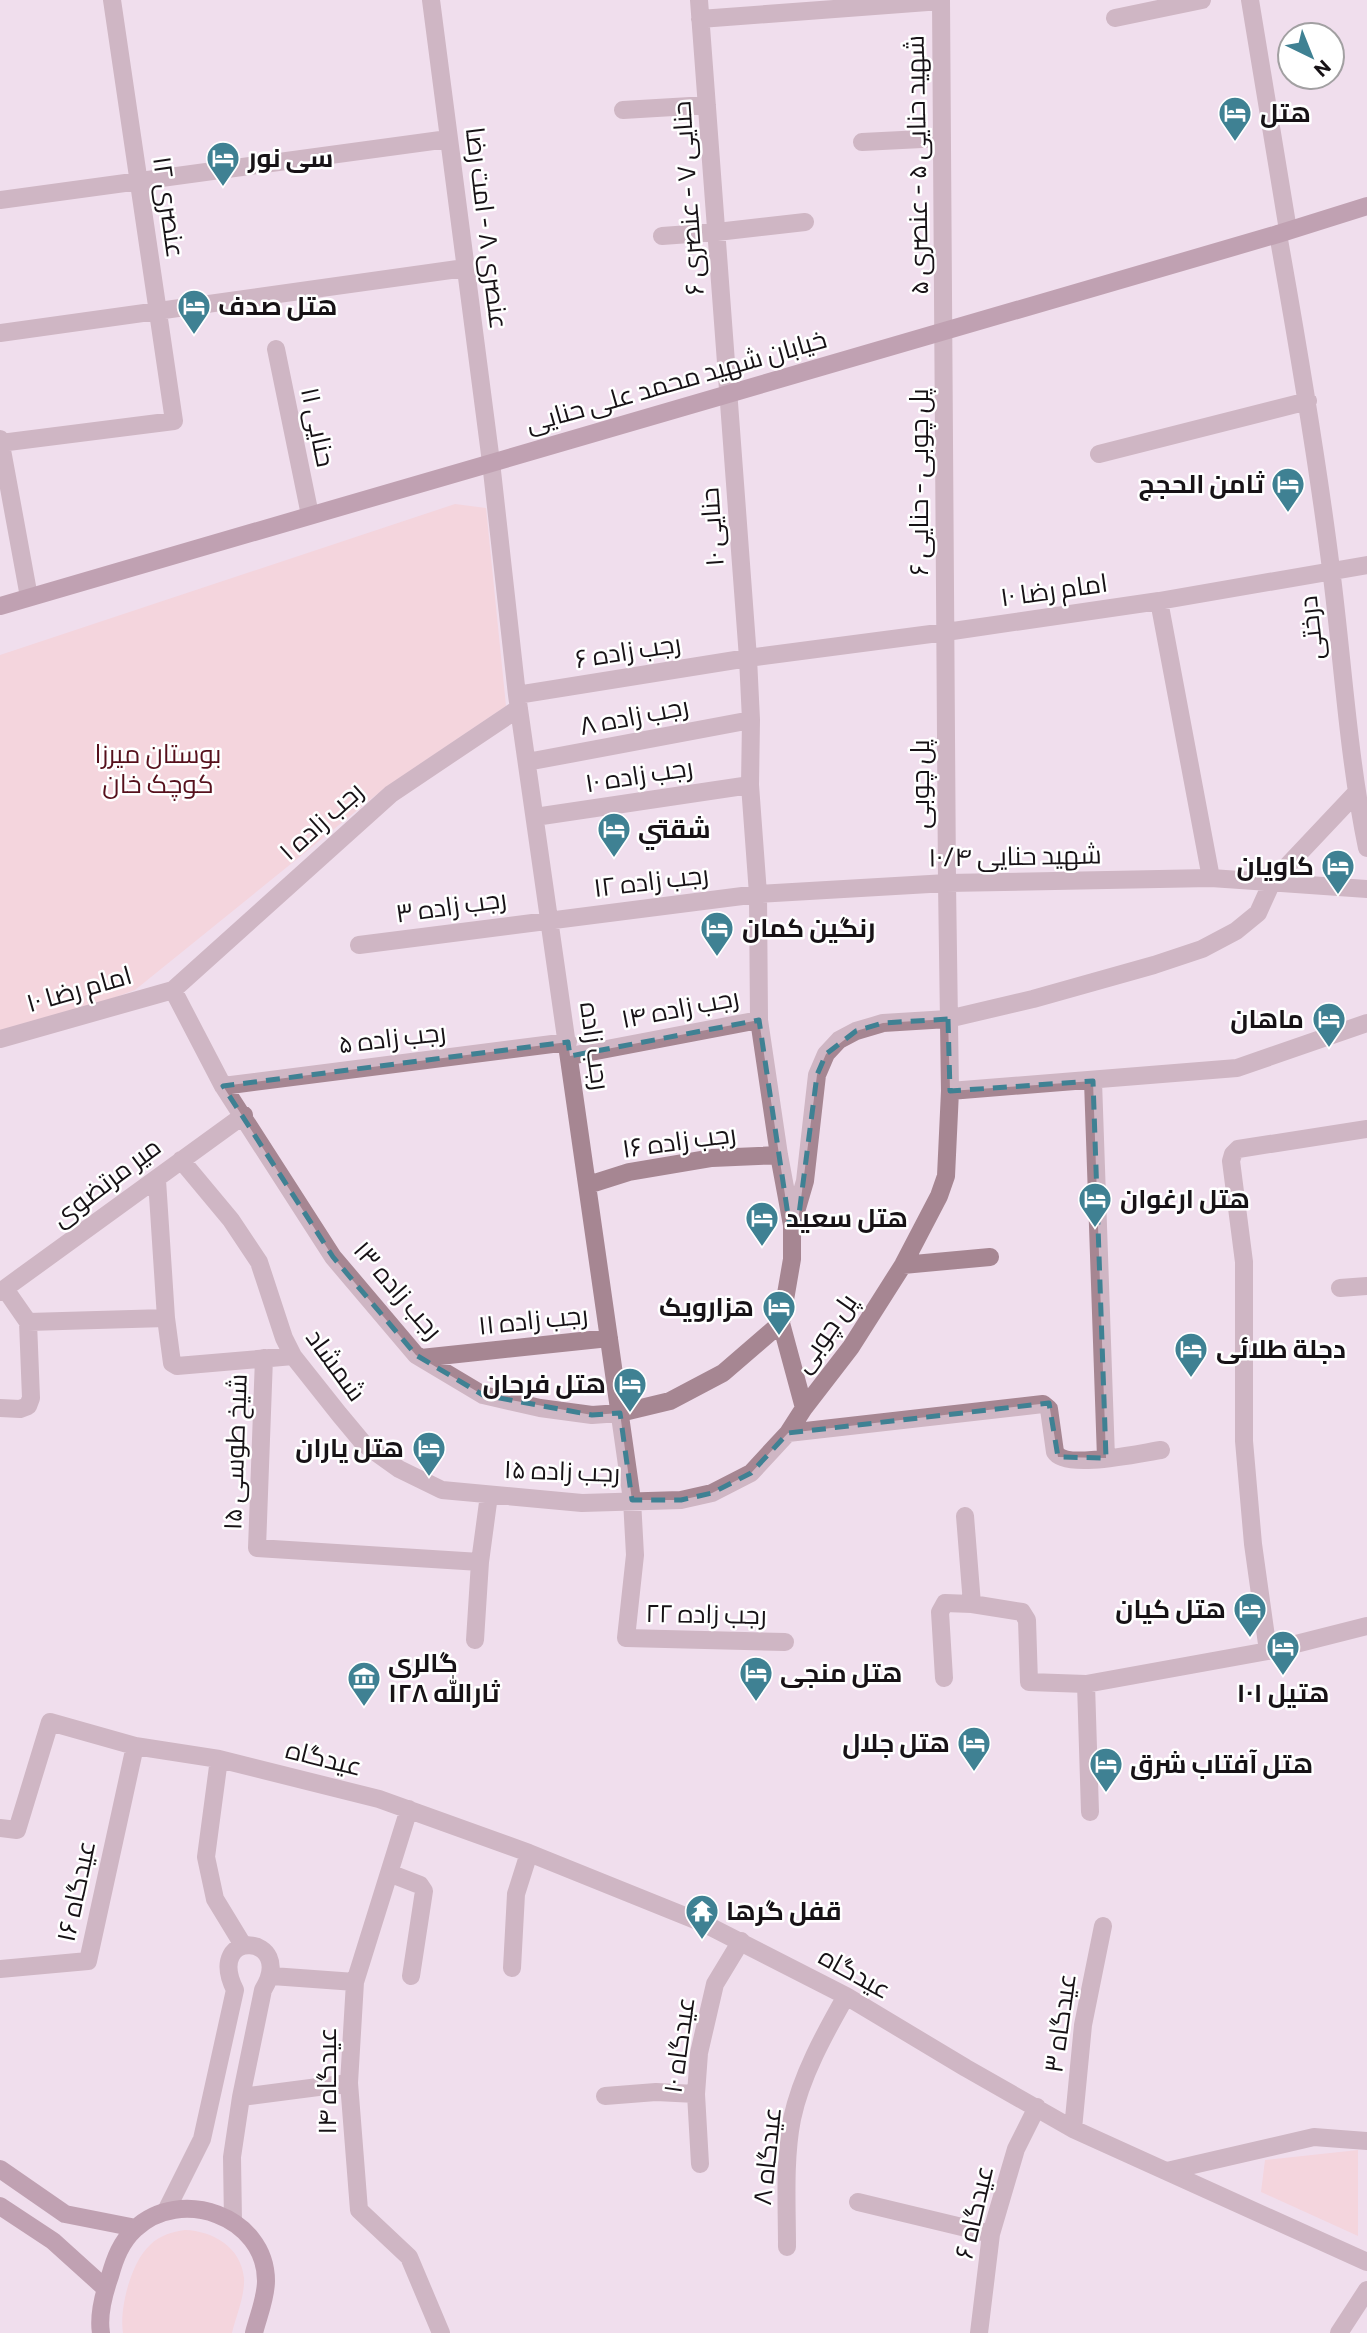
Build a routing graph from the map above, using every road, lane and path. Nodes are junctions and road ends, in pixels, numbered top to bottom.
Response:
1 (112, 0) edge
2 (431, 0) edge
3 (699, 0) edge
4 (941, 0) edge
5 (1202, 0) edge
6 (1250, 0) edge
7 (1115, 18) dead end
8 (700, 19) junction
9 (707, 105) junction
10 (623, 110) dead end
11 (942, 138) junction
12 (449, 139) junction
13 (862, 142) dead end
14 (138, 181) junction
15 (0, 200) edge
16 (1367, 206) edge
17 (805, 222) dead end
18 (717, 232) junction
19 (1283, 232) junction
20 (662, 236) dead end
21 (465, 268) junction
22 (158, 311) junction
23 (944, 330) junction
24 (0, 333) edge
25 (276, 349) dead end
26 (729, 393) junction
27 (1308, 401) junction
28 (0, 442) edge
29 (1099, 454) dead end
30 (491, 462) junction
31 (310, 515) junction
32 (1367, 565) edge
33 (1331, 571) junction
34 (29, 597) junction
35 (1159, 601) junction
36 (0, 606) edge
37 (946, 632) junction
38 (748, 658) junction
39 (518, 702) junction
40 (751, 720) junction
41 (527, 762) junction
42 (750, 785) junction
43 (1356, 793) junction
44 (535, 817) junction
45 (1367, 848) edge
46 (1211, 878) junction
47 (1272, 882) junction
48 (947, 883) junction
49 (1367, 889) edge
50 (758, 894) junction
51 (550, 919) junction
52 (359, 945) dead end
53 (173, 990) junction
54 (948, 1018) junction
55 (759, 1020) junction
56 (1367, 1023) edge
57 (0, 1039) edge
58 (569, 1049) junction
59 (1093, 1081) junction
60 (223, 1086) junction
61 (950, 1091) junction
62 (244, 1115) junction
63 (1367, 1129) edge
64 (779, 1155) junction
65 (181, 1160) junction
66 (157, 1180) junction
67 (588, 1185) junction
68 (792, 1225) junction
69 (990, 1257) dead end
70 (903, 1265) junction
71 (1367, 1286) edge
72 (1340, 1288) dead end
73 (2, 1290) edge
74 (166, 1318) junction
75 (28, 1322) junction
76 (781, 1323) junction
77 (610, 1338) junction
78 (293, 1356) junction
79 (264, 1358) junction
80 (421, 1358) junction
81 (0, 1408) edge
82 (804, 1408) junction
83 (620, 1413) junction
84 (788, 1433) junction
85 (1161, 1450) dead end
86 (1106, 1458) junction
87 (489, 1495) junction
88 (632, 1500) junction
89 (965, 1516) dead end
90 (480, 1562) junction
91 (972, 1604) junction
92 (1367, 1626) edge
93 (626, 1639) joint
94 (475, 1640) dead end
95 (785, 1642) dead end
96 (1268, 1651) junction
97 (944, 1678) dead end
98 (1086, 1684) junction
99 (135, 1746) junction
100 (219, 1759) junction
101 (409, 1809) junction
102 (1090, 1812) dead end
103 (0, 1828) edge
104 (529, 1853) junction
105 (389, 1873) junction
106 (1103, 1926) dead end
107 (741, 1941) junction
108 (243, 1945) junction
109 (512, 1968) dead end
110 (0, 1969) edge
111 (272, 1976) junction
112 (411, 1976) dead end
113 (355, 1982) junction
114 (846, 1996) junction
115 (349, 2083) junction
116 (696, 2094) junction
117 (605, 2096) dead end
118 (241, 2097) junction
119 (1037, 2107) junction
120 (1073, 2129) junction
121 (1367, 2141) edge
122 (700, 2164) dead end
123 (0, 2169) edge
124 (1167, 2171) junction
125 (858, 2202) dead end
126 (0, 2206) edge
127 (166, 2211) junction
128 (233, 2222) junction
129 (136, 2228) junction
130 (991, 2234) junction
131 (786, 2247) dead end
132 (1367, 2262) edge
133 (105, 2288) junction
134 (1367, 2290) edge
135 (101, 2333) edge
136 (254, 2333) edge
137 (440, 2333) edge
138 (979, 2333) edge
139 (1339, 2333) edge

1 - 14 street, عنصری ۱۲
2 - 12 street, عنصری ۸ - امت رضا
3 - 8 street, حنایی ۷ - عنصری ۶
4 - 8 street
4 - 11 street, شهید حنایی ۵ - عنصری ۵
5 - 7 street
6 - 19 street, درختی
8 - 9 street, حنایی ۷ - عنصری ۶
9 - 10 street
9 - 18 street, حنایی ۷ - عنصری ۶
11 - 13 street
11 - 23 street, شهید حنایی ۵ - عنصری ۵
12 - 14 street
12 - 21 street, عنصری ۸ - امت رضا
14 - 15 street
14 - 22 street, عنصری ۱۲
16 - 19 main road, خیابان شهید محمد علی حنایی
17 - 18 street
18 - 20 street
18 - 26 street, حنایی ۷ - عنصری ۶
19 - 23 main road, خیابان شهید محمد علی حنایی
19 - 27 street, درختی
21 - 22 street
21 - 30 street, عنصری ۸ - امت رضا
22 - 24 street
22 - 28 street, عنصری ۱۲
23 - 26 main road, خیابان شهید محمد علی حنایی
23 - 37 street, پل چوبی - حنایی ۶
25 - 31 street, حنایی ۱۱
26 - 30 main road, خیابان شهید محمد علی حنایی
26 - 38 street, حنایی ۱۰
27 - 29 street
27 - 33 street, درختی
28 - 34 street
30 - 31 main road, خیابان شهید محمد علی حنایی
30 - 39 street, رجب زاده
31 - 34 main road, خیابان شهید محمد علی حنایی
32 - 33 street, امام رضا ۱۰
33 - 35 street, امام رضا ۱۰
33 - 43 street, درختی
34 - 36 main road, خیابان شهید محمد علی حنایی
35 - 37 street, امام رضا ۱۰
35 - 46 street
37 - 38 street, امام رضا ۱۰
37 - 48 street, پل چوبی
38 - 39 street, رجب زاده ۶
38 - 40 street, حنایی ۱۰
39 - 41 street, رجب زاده
39 - 53 street, رجب زاده ۱
40 - 41 street, رجب زاده ۸
40 - 42 street, حنایی ۱۰
41 - 44 street, رجب زاده
42 - 44 street, رجب زاده ۱۰
42 - 50 street, حنایی ۱۰
43 - 45 street, درختی
43 - 47 street
44 - 51 street, رجب زاده
46 - 47 street, شهید حنایی ۱۰/۴
46 - 48 street, شهید حنایی ۱۰/۴
47 - 49 street, شهید حنایی ۱۰/۴
47 - 54 street
48 - 50 street, شهید حنایی ۱۰/۴
48 - 54 street, پل چوبی
50 - 51 street, رجب زاده ۱۲
50 - 55 street, حنایی ۱۰
51 - 52 street, رجب زاده ۳
51 - 58 street, رجب زاده
53 - 57 street, امام رضا ۱۰
53 - 60 street, رجب زاده ۱۳
54 - 61 street, پل چوبی
54 - 68 street
55 - 58 street, رجب زاده ۱۴
55 - 64 street, حنایی ۱۰
56 - 59 street
58 - 60 street, رجب زاده ۵
58 - 67 street, رجب زاده
59 - 61 street
59 - 86 street
60 - 62 street, رجب زاده ۱۳
61 - 70 street, پل چوبی
62 - 65 street, میر مرتضوی
62 - 80 street, رجب زاده ۱۳
63 - 96 street
64 - 67 street, رجب زاده ۱۶
64 - 68 street, حنایی ۱۰
65 - 66 street, میر مرتضوی
65 - 78 street, شمشاد
66 - 73 street, میر مرتضوی
66 - 74 street
67 - 77 street, رجب زاده
68 - 76 street
69 - 70 street
70 - 82 street, پل چوبی
71 - 72 street
73 - 75 street
74 - 75 street
74 - 79 street
75 - 81 street
76 - 82 street
76 - 83 street, رجب زاده ۱۳
77 - 80 street, رجب زاده ۱۱
77 - 83 street, رجب زاده
78 - 79 street
78 - 87 street, شمشاد
79 - 90 street, ۱۵ شیخ طوسی
80 - 83 street, رجب زاده ۱۳
82 - 84 street, پل چوبی
83 - 88 street, رجب زاده
84 - 86 street
84 - 88 street, رجب زاده ۱۵
85 - 86 street
87 - 88 street, رجب زاده ۱۵
87 - 90 street
88 - 93 street, رجب زاده
89 - 91 street
90 - 94 street
91 - 97 street
91 - 98 street
92 - 96 street
93 - 95 street, رجب زاده ۲۲
96 - 98 street
98 - 102 street
99 - 100 street, عیدگاه
99 - 103 street, عیدگاه
99 - 110 street, عیدگاه ۱۶
100 - 101 street, عیدگاه
100 - 108 street
101 - 104 street, عیدگاه
101 - 105 street, عیدگاه ۱۴
104 - 107 street, عیدگاه
104 - 109 street
105 - 112 street
105 - 113 street, عیدگاه ۱۴
106 - 120 street, عیدگاه ۳
107 - 114 street, عیدگاه
107 - 116 street, عیدگاه ۱۰
108 - 111 street
108 - 127 street
111 - 113 street
111 - 118 street
113 - 115 street, عیدگاه ۱۴
114 - 119 street, عیدگاه
114 - 131 street, عیدگاه ۸
115 - 118 street
115 - 137 street, عیدگاه ۱۴
116 - 117 street
116 - 122 street, عیدگاه ۱۰
118 - 128 street
119 - 120 street, عیدگاه
119 - 130 street, عیدگاه ۶
120 - 124 street, عیدگاه
121 - 124 street
123 - 129 main road
124 - 132 street, عیدگاه
125 - 130 street
126 - 133 main road
127 - 128 main road
127 - 129 main road
128 - 136 main road
129 - 133 main road
130 - 138 street, عیدگاه ۶
133 - 135 main road
134 - 139 street

